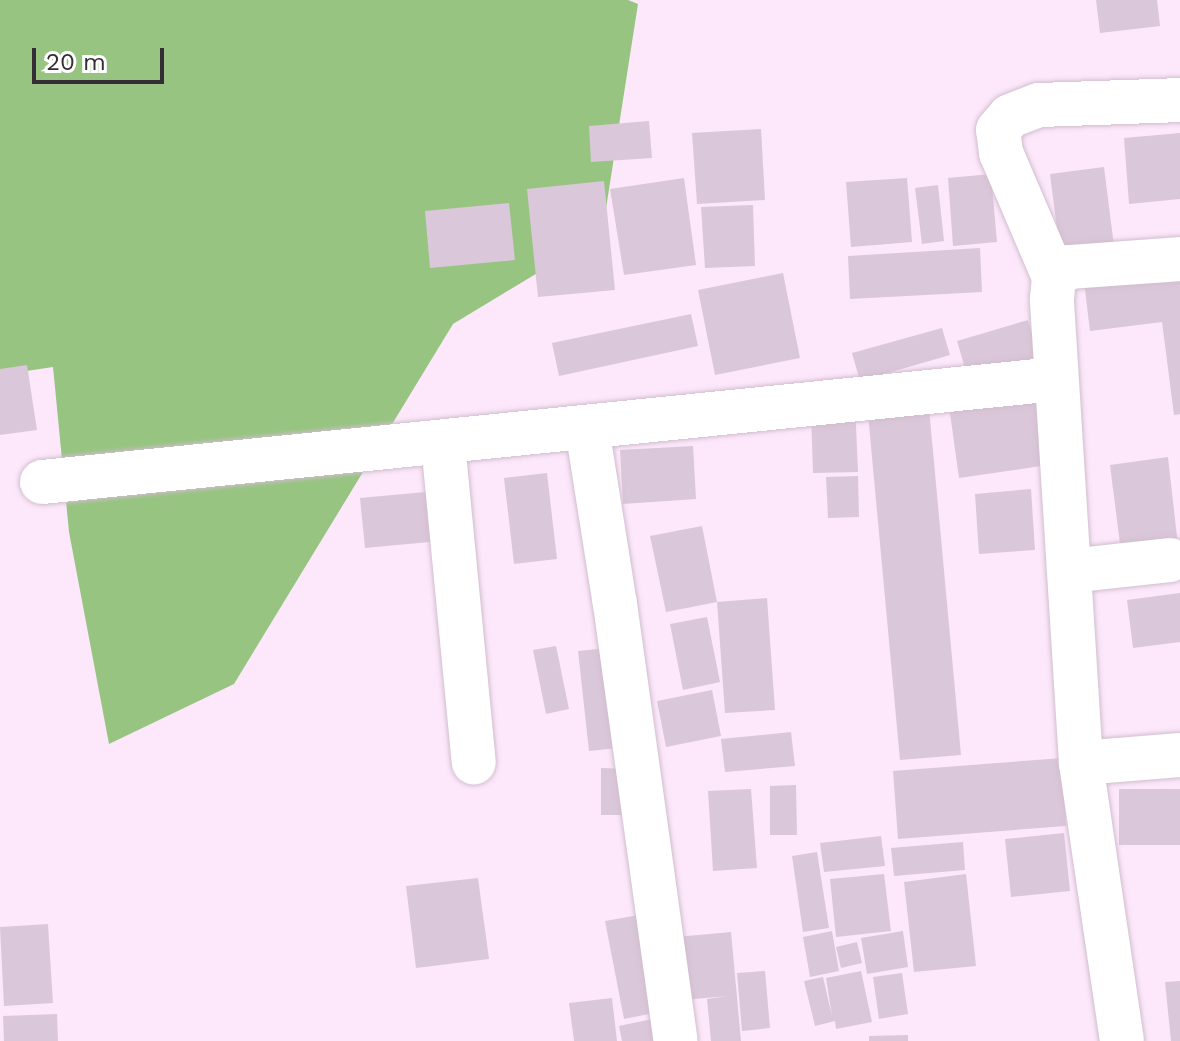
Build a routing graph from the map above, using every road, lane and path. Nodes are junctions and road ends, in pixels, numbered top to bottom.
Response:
1 (1180, 100) edge
2 (1180, 259) edge
3 (1054, 277) junction
4 (1056, 379) junction
5 (587, 428) junction
6 (443, 443) junction
7 (42, 482) dead end
8 (1170, 560) dead end
9 (1069, 571) junction
10 (1180, 755) edge
11 (474, 763) dead end
12 (1081, 763) junction
13 (676, 1041) edge
14 (1122, 1041) edge

1 - 3 street
2 - 3 street
3 - 4 street
4 - 5 street
4 - 9 street
5 - 6 street
5 - 13 street
6 - 7 street
6 - 11 street
8 - 9 street
9 - 12 street
10 - 12 street
12 - 14 street

